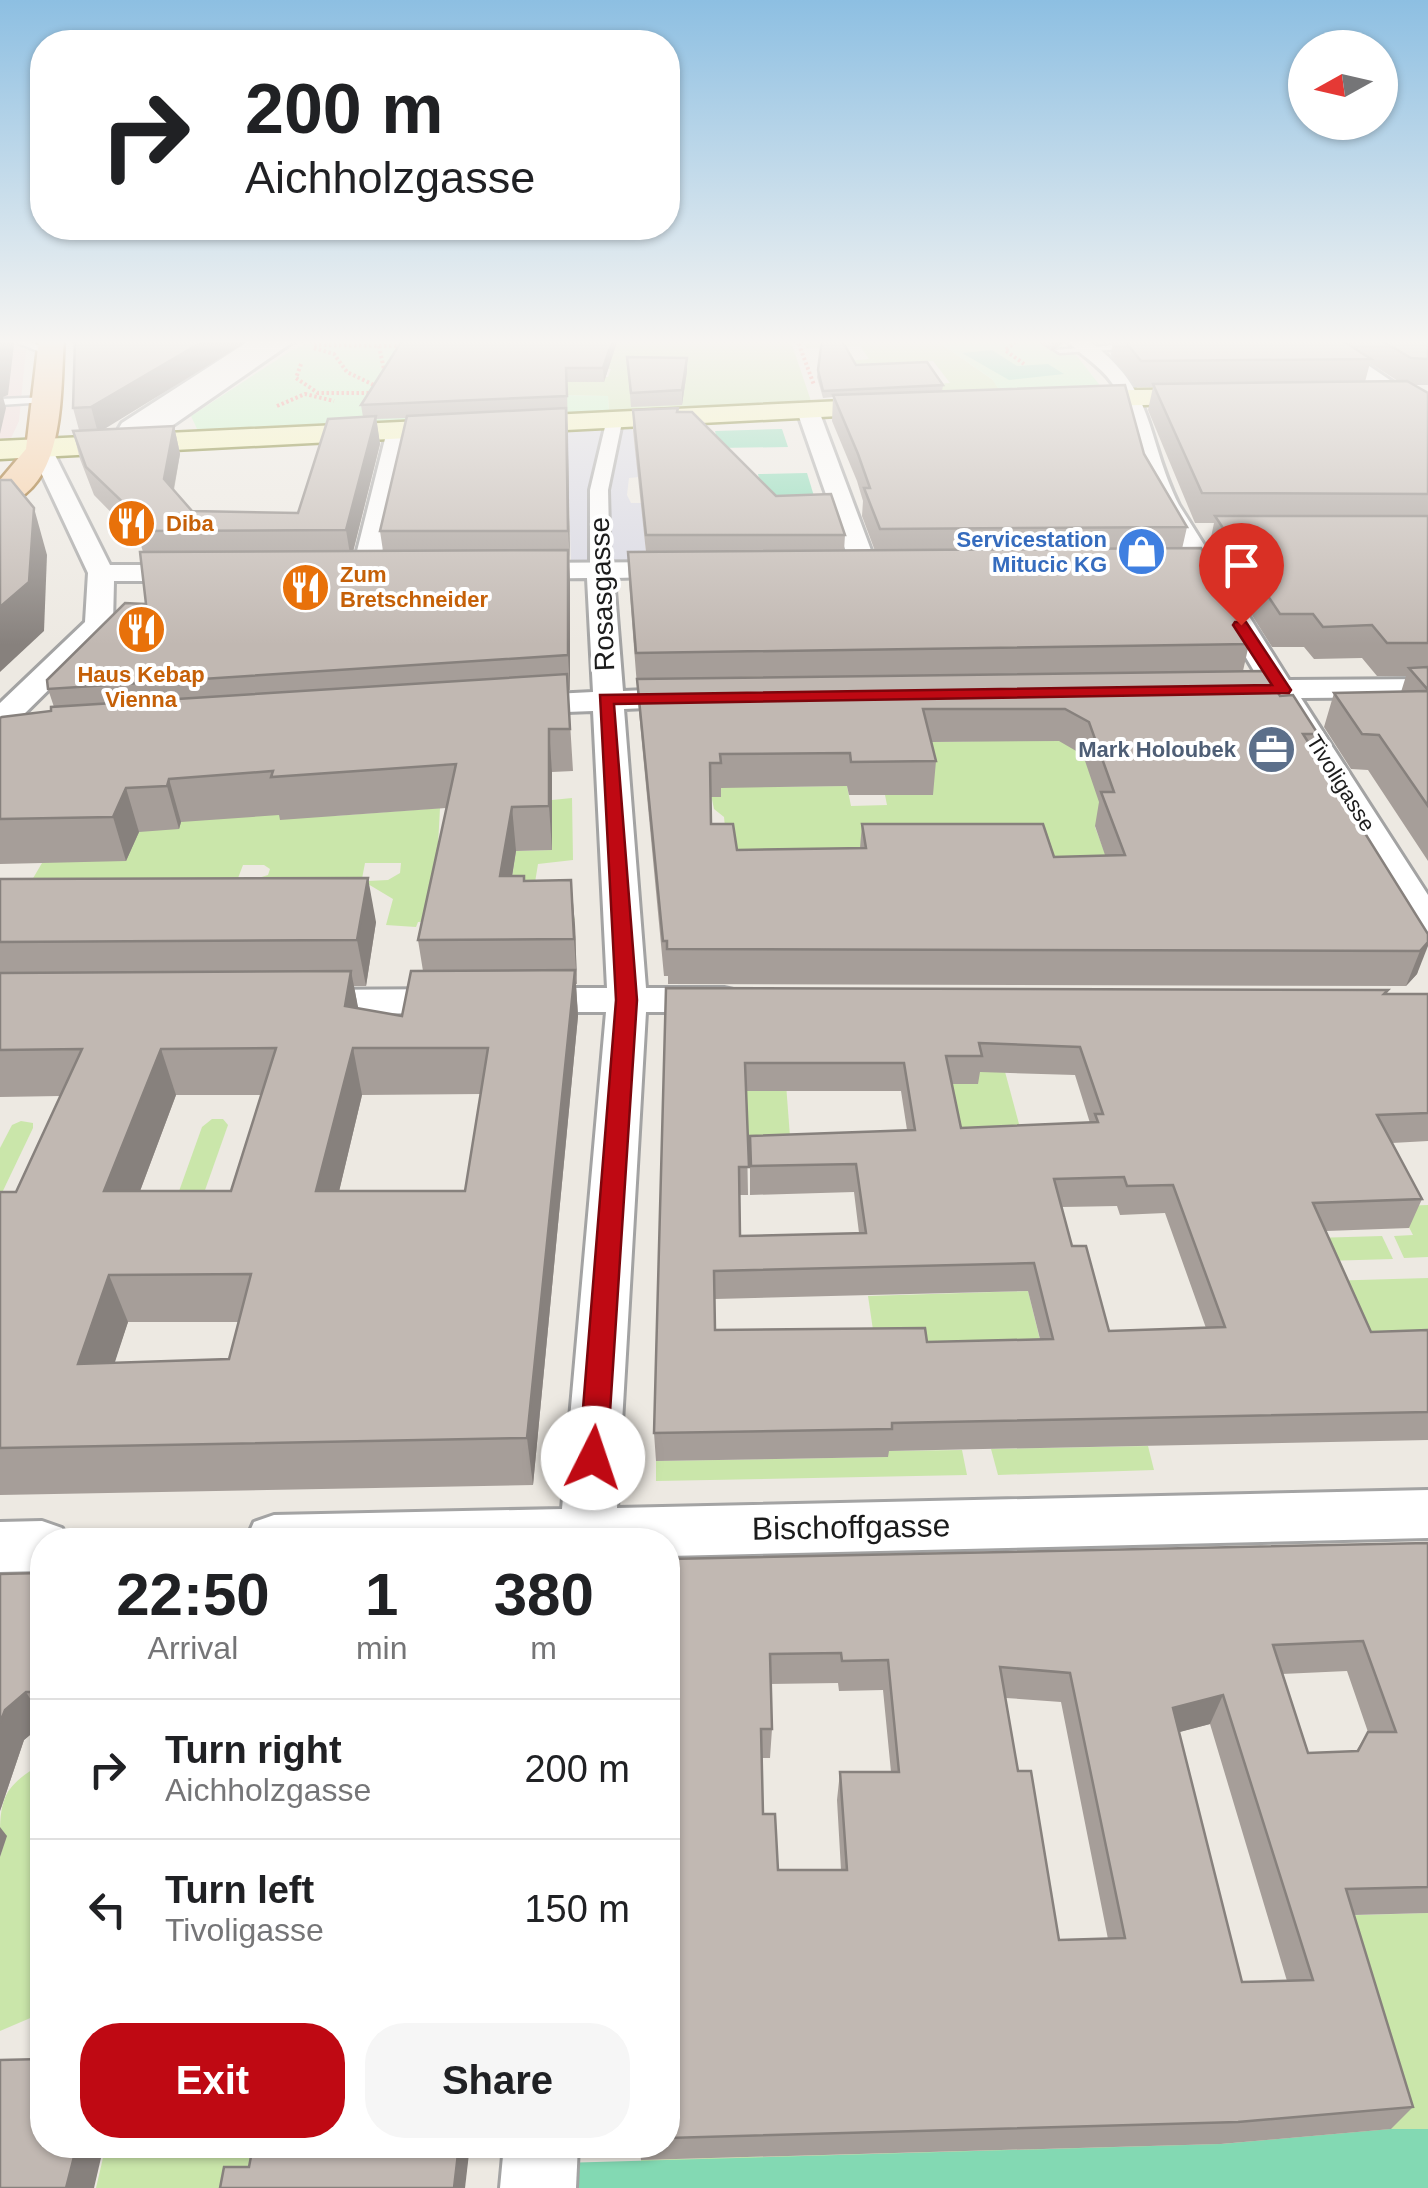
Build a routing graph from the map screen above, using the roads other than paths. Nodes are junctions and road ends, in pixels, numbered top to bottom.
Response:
1 (41, 441) edge
2 (183, 441) edge
3 (396, 441) edge
4 (610, 441) edge
5 (827, 441) edge
6 (1144, 441) edge
7 (40, 449) junction
8 (0, 450) edge
9 (15, 510) edge
10 (76, 521) junction
11 (1185, 535) junction
12 (1222, 535) edge
13 (1164, 568) edge
14 (1204, 568) junction
15 (600, 570) junction
16 (703, 570) edge
17 (829, 570) edge
18 (365, 571) edge
19 (478, 571) edge
20 (233, 572) edge
21 (101, 573) junction
22 (1428, 688) edge
23 (1283, 690) junction
24 (1193, 691) edge
25 (724, 696) edge
26 (606, 699) junction
27 (478, 708) edge
28 (7, 734) edge
29 (1428, 924) edge
30 (626, 1000) junction
31 (762, 1000) edge
32 (272, 1002) edge
33 (1428, 1514) edge
34 (589, 1528) edge
35 (680, 1534) edge
36 (30, 1546) edge
37 (0, 1547) edge
38 (541, 2158) edge
39 (538, 2188) edge

1 - 7 main road
2 - 7 main road
3 - 18 street
4 - 15 street, Rosasgasse
5 - 17 street
6 - 11 street, Tivoligasse
7 - 8 main road
7 - 9 main road
7 - 10 street
9 - 10 street
10 - 21 street
11 - 12 street
11 - 14 street, Tivoligasse
13 - 14 street
14 - 23 street, Tivoligasse
15 - 16 street
15 - 19 street
15 - 26 street, Rosasgasse
20 - 21 street
21 - 28 street
22 - 23 street
23 - 24 street
23 - 29 street, Tivoligasse
25 - 26 street
26 - 27 street
26 - 30 street, Rosasgasse
30 - 31 street
30 - 32 street
30 - 34 street, Rosasgasse
33 - 35 street, Bischoffgasse
36 - 37 street
38 - 39 street

